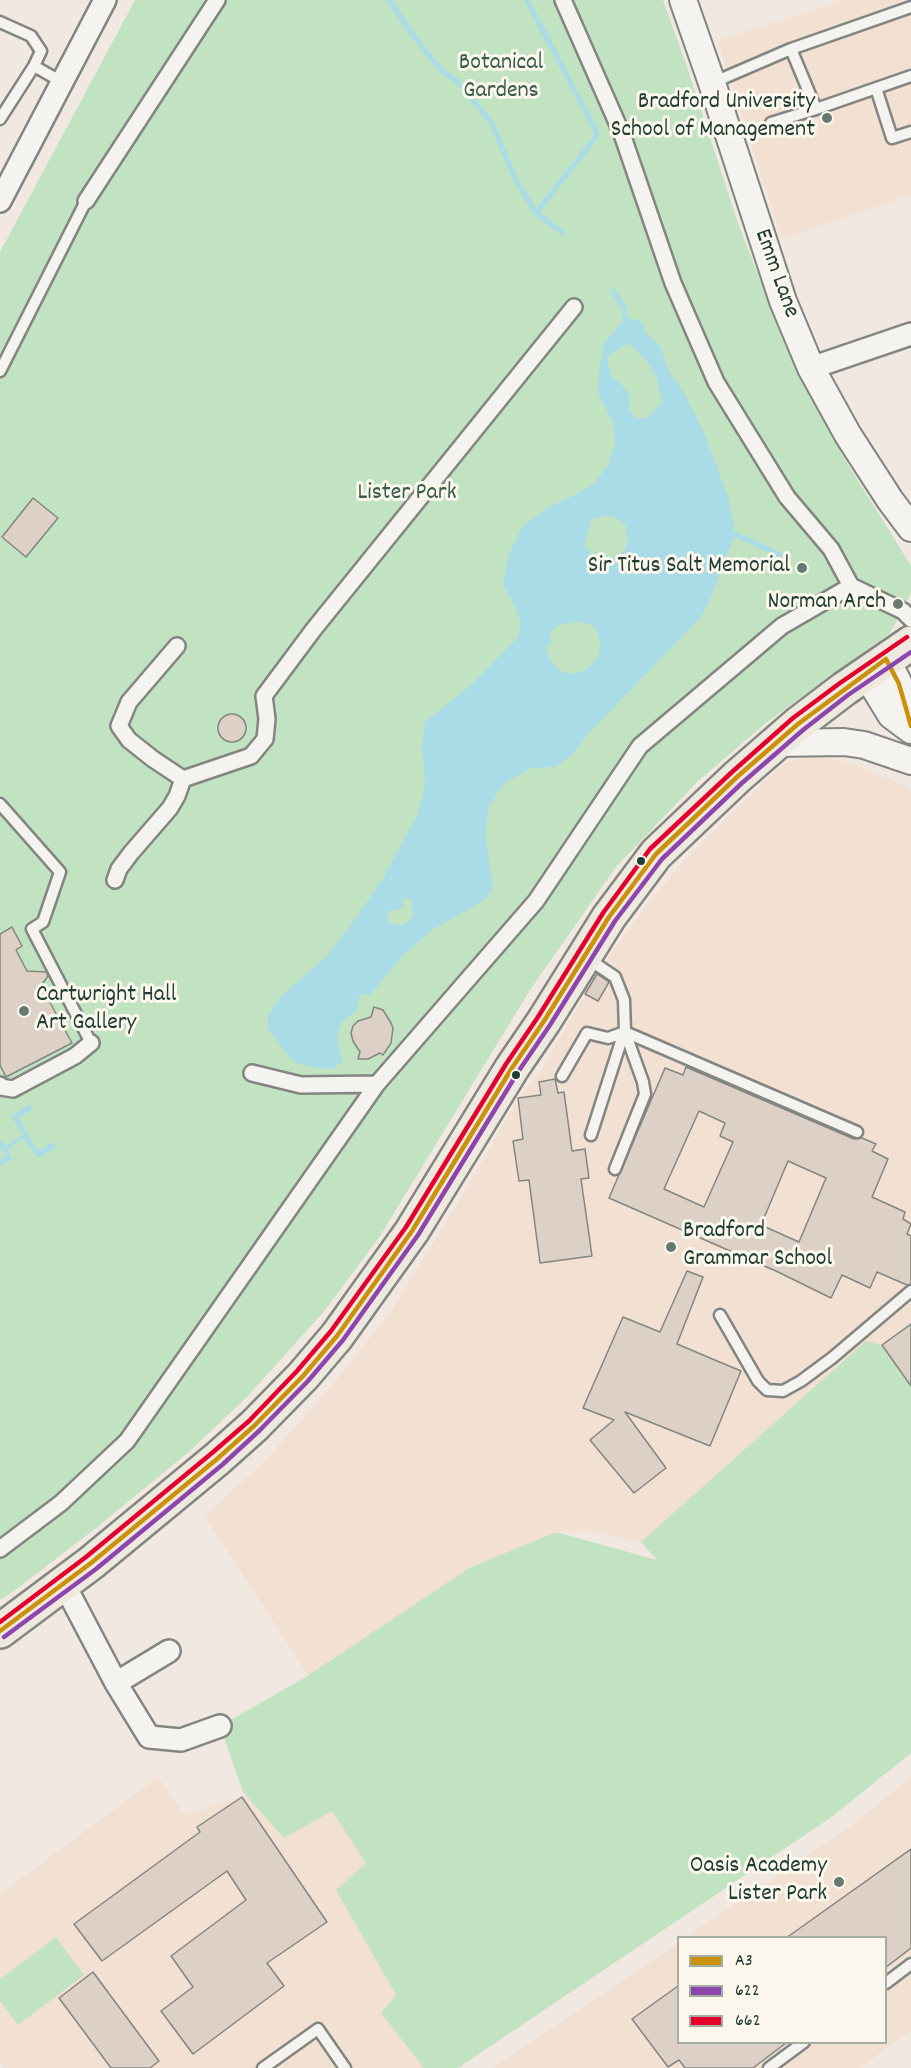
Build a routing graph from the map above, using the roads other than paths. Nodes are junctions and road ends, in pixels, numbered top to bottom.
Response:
1 (105, 0) edge
2 (217, 0) edge
3 (563, 0) edge
4 (683, 0) edge
5 (911, 7) edge
6 (0, 22) edge
7 (791, 49) junction
8 (34, 66) junction
9 (911, 76) edge
10 (62, 82) junction
11 (712, 83) junction
12 (876, 88) junction
13 (816, 109) junction
14 (0, 119) edge
15 (771, 123) dead end
16 (911, 132) edge
17 (2, 192) edge
18 (86, 201) joint
19 (574, 307) dead end
20 (911, 334) edge
21 (811, 368) junction
22 (0, 371) edge
23 (911, 528) edge
24 (851, 586) junction
25 (911, 619) edge
26 (177, 646) dead end
27 (888, 659) edge
28 (911, 728) edge
29 (776, 743) junction
30 (911, 762) edge
31 (183, 779) junction
32 (0, 804) edge
33 (115, 880) dead end
34 (584, 957) junction
35 (625, 1032) junction
36 (91, 1043) joint
37 (252, 1073) dead end
38 (562, 1076) dead end
39 (377, 1084) junction
40 (0, 1085) edge
41 (857, 1132) dead end
42 (591, 1135) dead end
43 (615, 1169) dead end
44 (911, 1291) edge
45 (720, 1315) dead end
46 (0, 1549) edge
47 (64, 1584) junction
48 (0, 1631) edge
49 (169, 1651) dead end
50 (116, 1683) junction
51 (220, 1726) dead end
52 (911, 1964) edge
53 (887, 1982) edge
54 (803, 2044) edge
55 (263, 2068) edge
56 (345, 2068) edge
57 (769, 2068) edge

1 - 10 street
2 - 18 street
3 - 24 street
4 - 11 street, Emm Lane
5 - 7 lane
6 - 8 lane
7 - 11 lane
7 - 13 lane
8 - 10 lane
8 - 14 lane
9 - 12 lane
10 - 17 street
11 - 21 street, Emm Lane
12 - 13 lane
12 - 16 lane
13 - 15 lane
18 - 22 lane
19 - 31 street
20 - 21 street
21 - 23 street, Emm Lane
24 - 25 street
24 - 39 street
26 - 31 street
27 - 28 street
27 - 29 highway
29 - 30 street
29 - 34 highway
31 - 33 street
32 - 36 lane
34 - 35 lane
34 - 47 highway
35 - 38 lane
35 - 41 lane
35 - 42 lane
35 - 43 lane
36 - 40 street
37 - 39 street
39 - 46 street
44 - 45 lane
47 - 48 highway
47 - 50 street
49 - 50 street
50 - 51 street
52 - 53 lane
54 - 57 lane
55 - 56 lane

